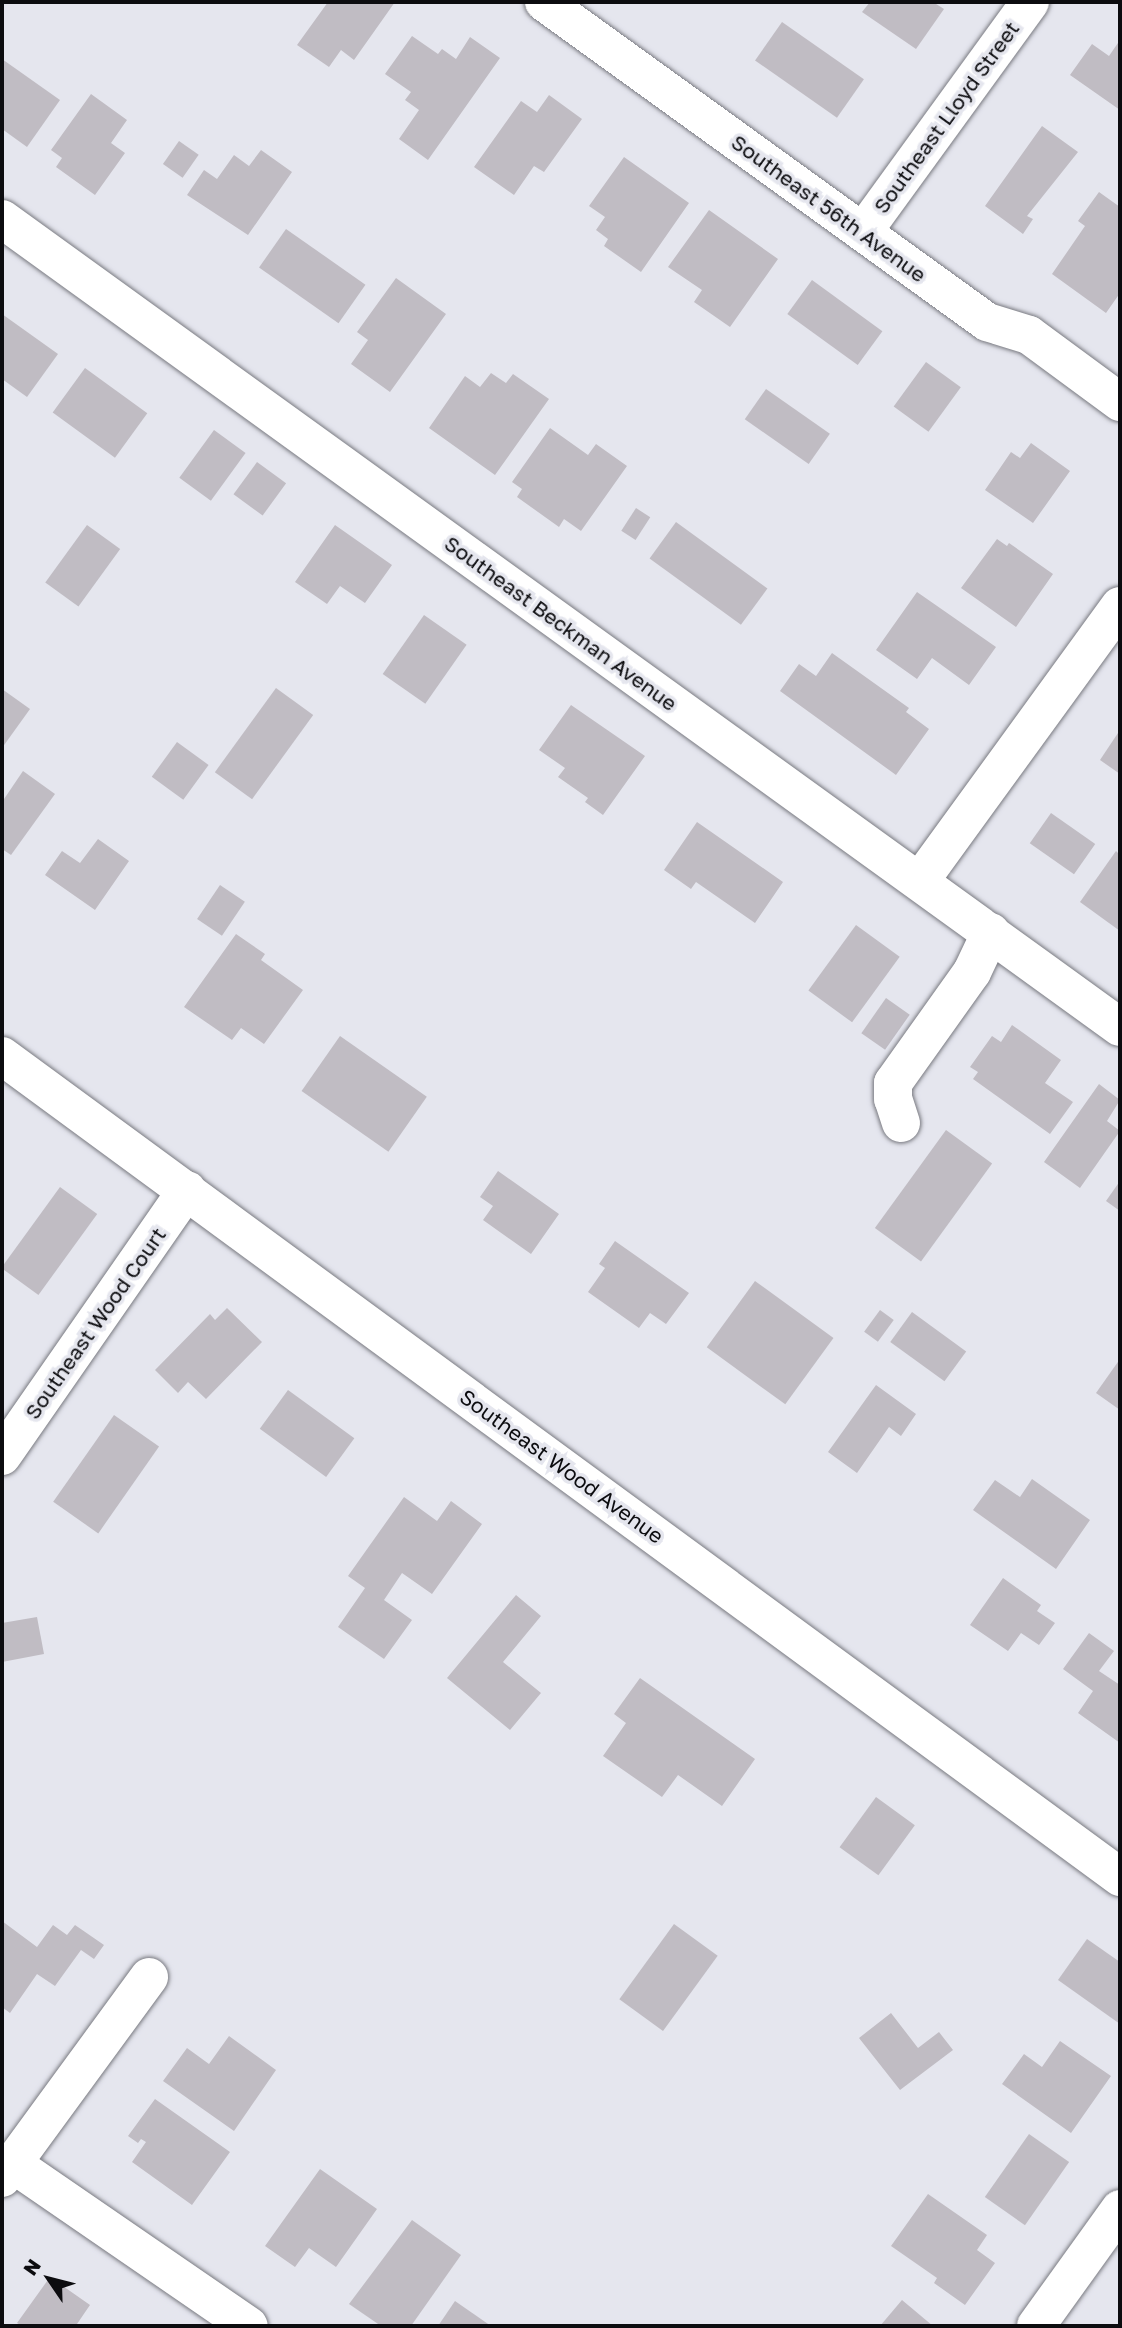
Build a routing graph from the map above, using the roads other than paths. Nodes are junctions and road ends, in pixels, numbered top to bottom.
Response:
1 (544, 2) edge
2 (1030, 2) edge
3 (2, 219) edge
4 (863, 232) junction
5 (1120, 402) edge
6 (1120, 606) edge
7 (920, 881) junction
8 (991, 932) junction
9 (1120, 1027) edge
10 (2, 1056) edge
11 (901, 1123) dead end
12 (187, 1190) junction
13 (2, 1456) edge
14 (1120, 1877) edge
15 (149, 1977) dead end
16 (7, 2171) edge
17 (1120, 2209) edge
18 (249, 2326) edge
19 (1036, 2326) edge

1 - 4 street, Southeast 56th Avenue
2 - 4 street, Southeast Lloyd Street
3 - 7 street, Southeast Beckman Avenue
4 - 5 street, Southeast 56th Avenue
6 - 7 street
7 - 8 street, Southeast Beckman Avenue
8 - 9 street, Southeast Beckman Avenue
8 - 11 street
10 - 12 street, Southeast Wood Avenue
12 - 13 street, Southeast Wood Court
12 - 14 street, Southeast Wood Avenue
15 - 16 street
16 - 18 street
17 - 19 street

